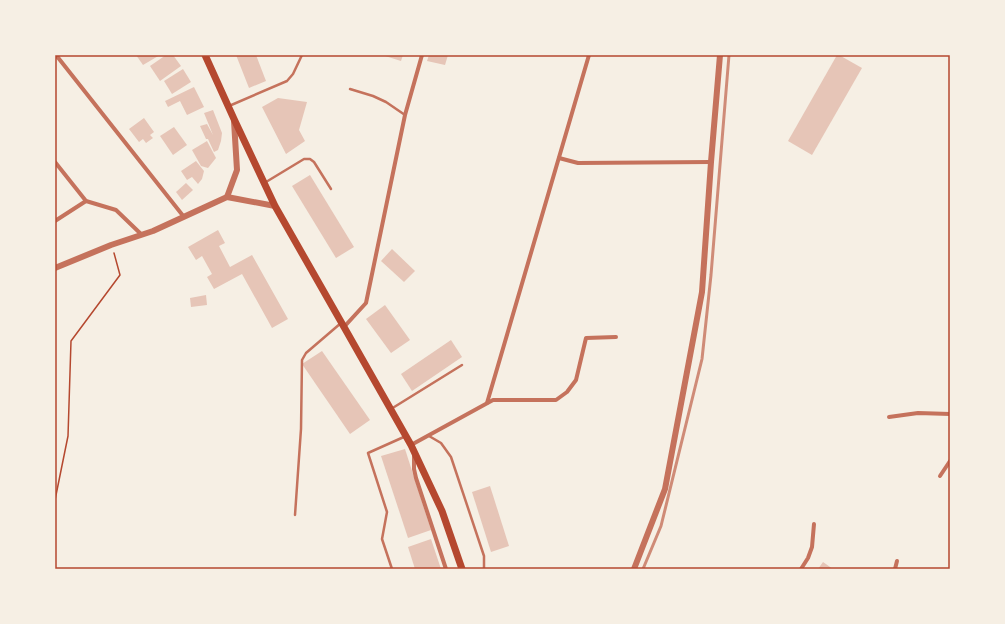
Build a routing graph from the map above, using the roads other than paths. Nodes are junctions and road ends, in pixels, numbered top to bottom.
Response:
1 (56, 55) edge
2 (206, 55) edge
3 (302, 55) edge
4 (422, 55) edge
5 (589, 55) edge
6 (720, 55) edge
7 (350, 89) dead end
8 (228, 106) junction
9 (405, 115) junction
10 (234, 119) junction
11 (559, 158) junction
12 (55, 162) edge
13 (711, 162) junction
14 (264, 183) junction
15 (331, 189) dead end
16 (227, 197) junction
17 (86, 201) junction
18 (275, 206) junction
19 (184, 217) junction
20 (55, 221) edge
21 (142, 235) junction
22 (55, 268) edge
23 (343, 325) junction
24 (616, 337) dead end
25 (462, 365) dead end
26 (487, 403) junction
27 (391, 409) junction
28 (950, 414) edge
29 (889, 417) dead end
30 (406, 436) junction
31 (428, 436) junction
32 (413, 449) junction
33 (950, 461) edge
34 (940, 476) dead end
35 (295, 515) dead end
36 (814, 524) dead end
37 (896, 561) dead end
38 (392, 569) edge
39 (446, 569) edge
40 (462, 569) edge
41 (484, 569) edge
42 (634, 569) edge
43 (801, 569) edge
44 (895, 569) edge

1 - 19 street
2 - 8 main road
3 - 8 lane
4 - 9 street
5 - 11 street
6 - 13 street
7 - 9 lane
8 - 10 main road
9 - 23 street
10 - 14 main road
10 - 16 street
11 - 13 street
11 - 26 street
12 - 17 street
13 - 42 street
14 - 15 lane
14 - 18 main road
16 - 18 street
16 - 19 street
17 - 20 street
17 - 21 street
18 - 23 main road
19 - 21 street
21 - 22 street
23 - 27 main road
23 - 35 lane
24 - 26 street
25 - 27 lane
26 - 31 street
27 - 30 main road
28 - 29 street
30 - 32 main road
30 - 38 lane
31 - 32 street
31 - 41 lane
32 - 39 street
32 - 40 main road
33 - 34 street
36 - 43 street
37 - 44 street

